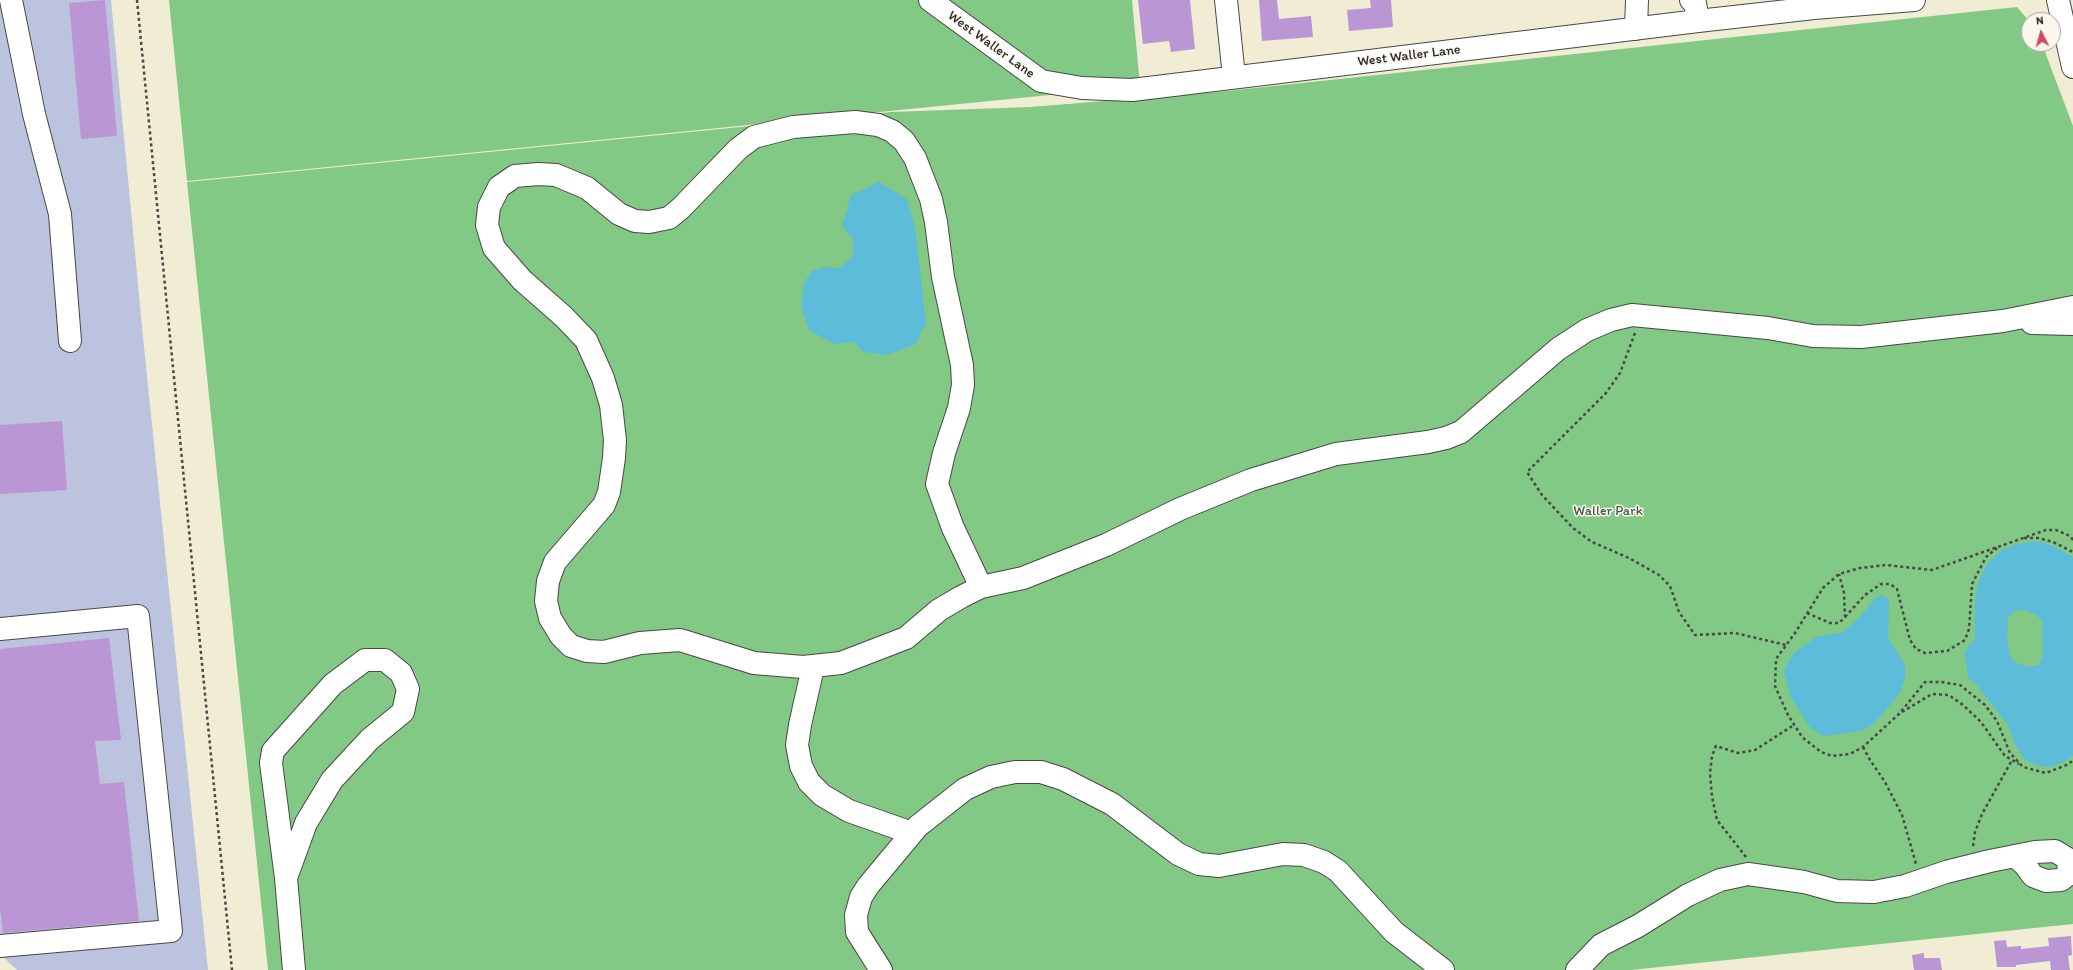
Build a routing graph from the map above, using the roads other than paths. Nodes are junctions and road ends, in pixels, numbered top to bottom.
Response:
1 (11, 0) edge
2 (930, 0) edge
3 (1226, 0) edge
4 (1643, 0) edge
5 (1691, 0) edge
6 (1914, 0) edge
7 (2058, 0) edge
8 (1814, 4) edge
9 (1698, 21) junction
10 (1636, 29) junction
11 (2073, 67) edge
12 (1234, 77) junction
13 (2073, 307) edge
14 (2003, 321) junction
15 (2073, 324) edge
16 (70, 340) dead end
17 (981, 587) junction
18 (0, 629) edge
19 (813, 666) junction
20 (912, 833) junction
21 (2015, 856) dead end
22 (286, 878) junction
23 (0, 946) edge
24 (294, 970) edge
25 (881, 970) edge
26 (1443, 970) edge
27 (1577, 970) edge

1 - 16 street
2 - 12 street, West Waller Lane
3 - 12 street
4 - 10 street
5 - 9 street
6 - 8 street, West Waller Lane
7 - 11 street
8 - 9 street, West Waller Lane
9 - 10 street, West Waller Lane
10 - 12 street, West Waller Lane
13 - 14 street
14 - 15 street
14 - 17 street
17 - 19 street
17 - 19 street
18 - 23 street
19 - 20 street
20 - 25 street
20 - 26 street
21 - 27 street
22 - 22 street
22 - 24 street

